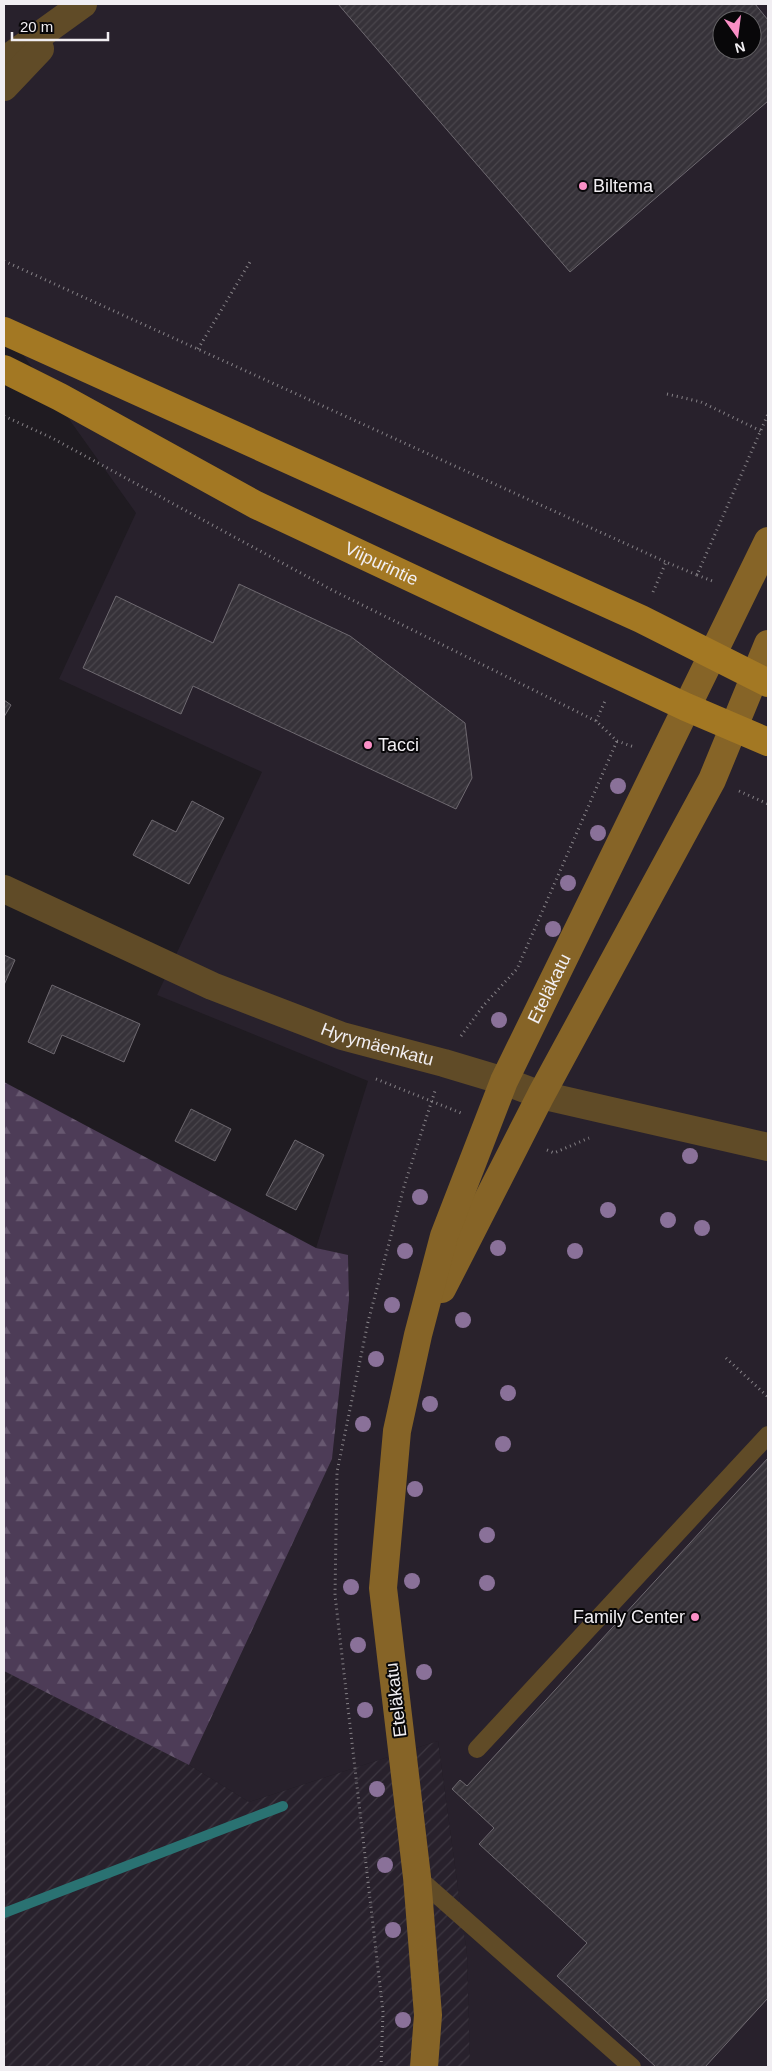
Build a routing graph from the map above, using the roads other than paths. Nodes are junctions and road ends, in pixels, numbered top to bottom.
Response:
1 (68, 8) edge
2 (4, 61) edge
3 (4, 87) edge
4 (4, 330) edge
5 (4, 369) edge
6 (768, 541) edge
7 (768, 644) edge
8 (714, 657) junction
9 (762, 680) edge
10 (686, 707) junction
11 (734, 727) junction
12 (768, 742) edge
13 (4, 889) edge
14 (504, 1081) junction
15 (540, 1095) junction
16 (768, 1147) edge
17 (418, 1335) junction
18 (768, 1435) edge
19 (477, 1749) dead end
20 (417, 1877) junction
21 (424, 2067) edge
22 (632, 2067) edge

1 - 2 street
1 - 3 street
4 - 8 main road
5 - 10 main road, Viipurintie
6 - 8 main road, Eteläkatu
7 - 9 main road, Eteläkatu
8 - 9 main road
8 - 10 main road, Eteläkatu
9 - 11 main road, Eteläkatu
10 - 11 main road, Viipurintie
10 - 14 main road, Eteläkatu
11 - 12 main road, Viipurintie
11 - 15 main road, Eteläkatu
13 - 14 street, Hyrymäenkatu
14 - 15 street, Hyrymäenkatu
14 - 17 main road, Eteläkatu
15 - 16 street, Hyrymäenkatu
15 - 17 main road, Eteläkatu
17 - 20 main road, Eteläkatu
18 - 19 lane
20 - 21 main road, Eteläkatu
20 - 22 lane

